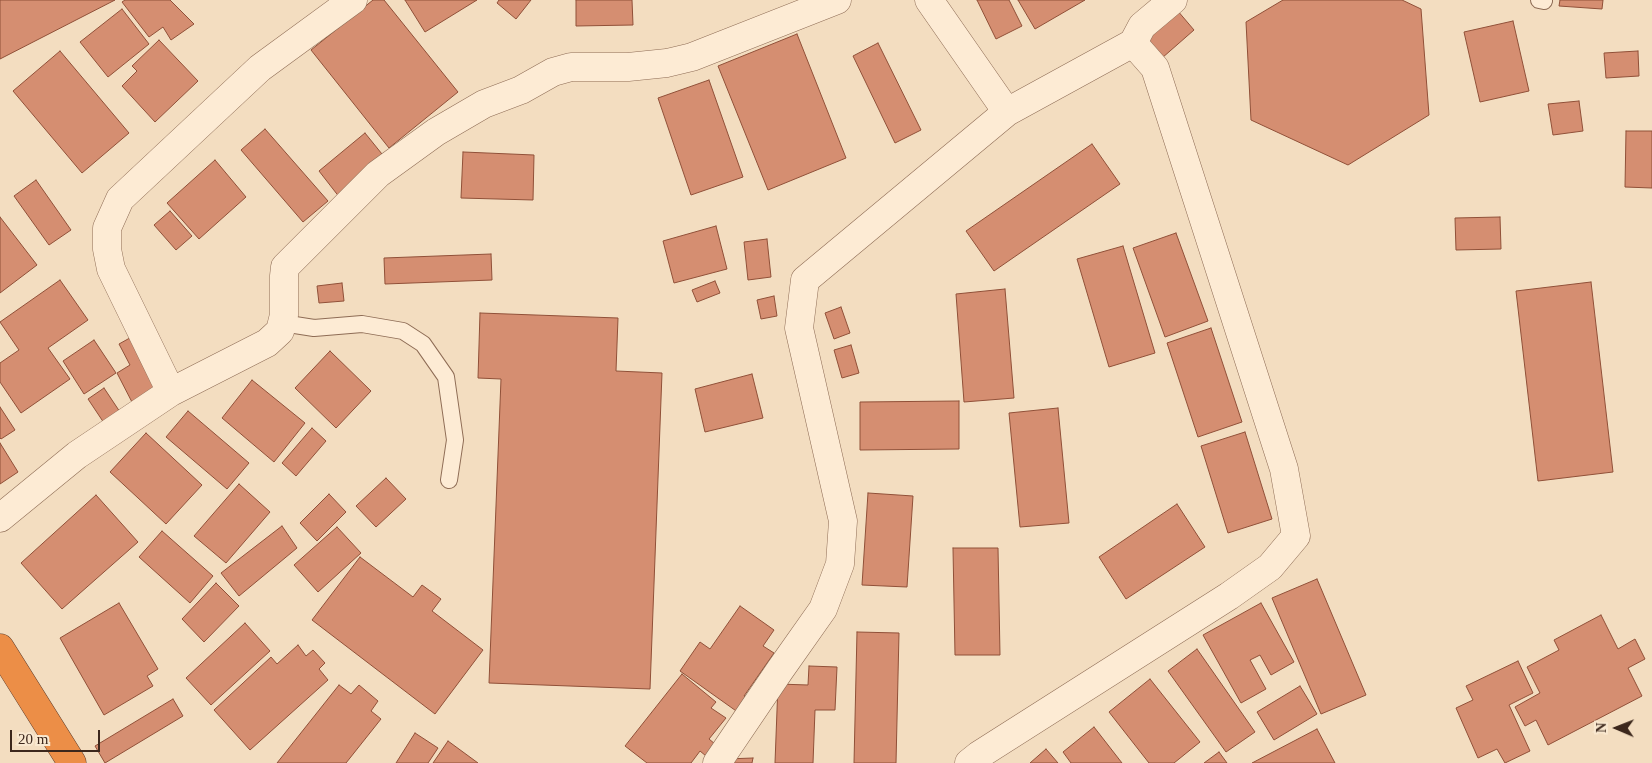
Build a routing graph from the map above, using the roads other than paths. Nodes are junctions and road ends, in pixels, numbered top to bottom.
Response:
1 (353, 0) edge
2 (837, 0) edge
3 (929, 0) edge
4 (1173, 0) edge
5 (1539, 0) edge
6 (1544, 1) edge
7 (1133, 43) junction
8 (1007, 112) junction
9 (282, 323) junction
10 (171, 392) junction
11 (449, 480) dead end
12 (0, 518) edge
13 (0, 648) edge
14 (72, 763) edge
15 (717, 763) edge
16 (969, 763) edge

1 - 10 street
2 - 9 street
3 - 8 street
4 - 7 street
5 - 6 lane
7 - 8 street
7 - 16 street
8 - 15 street
9 - 10 street
9 - 11 lane
10 - 12 street
13 - 14 highway

